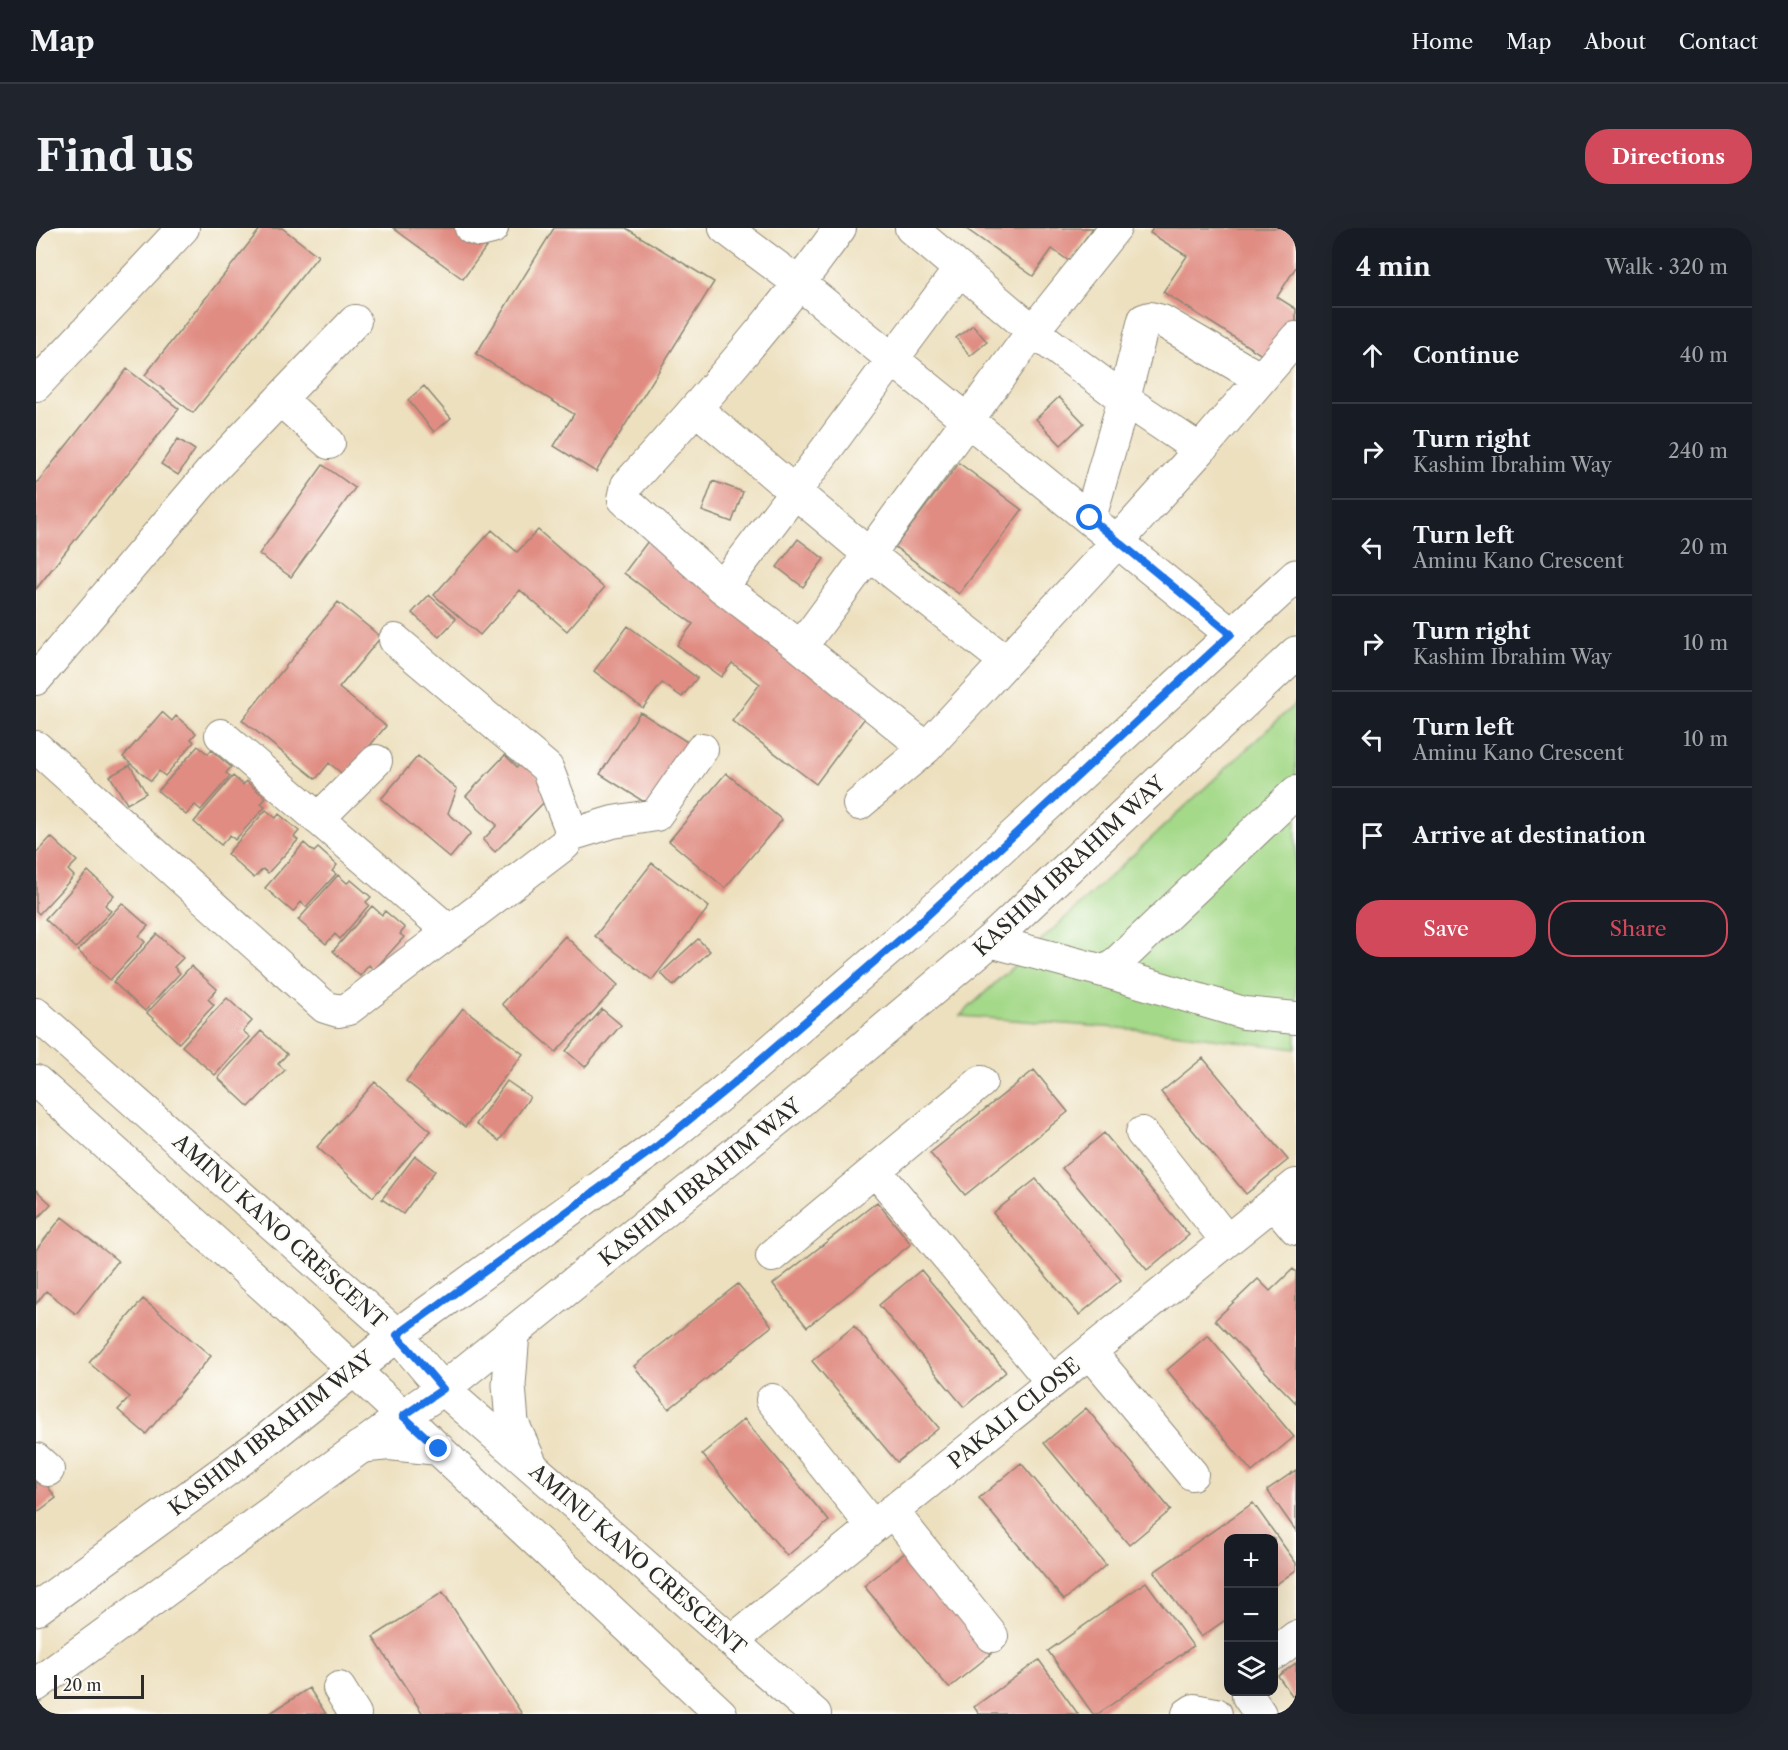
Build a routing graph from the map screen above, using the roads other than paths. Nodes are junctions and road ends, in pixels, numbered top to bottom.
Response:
1 (183, 228) edge
2 (471, 228) edge
3 (492, 228) edge
4 (725, 228) edge
5 (840, 228) edge
6 (911, 228) edge
7 (1115, 228) edge
8 (960, 269) junction
9 (800, 284) junction
10 (355, 321) dead end
11 (1033, 331) junction
12 (1296, 338) edge
13 (892, 359) junction
14 (1261, 379) junction
15 (36, 385) edge
16 (280, 399) junction
17 (1124, 399) junction
18 (696, 409) junction
19 (968, 421) junction
20 (329, 443) dead end
21 (1200, 450) junction
22 (796, 492) junction
23 (1090, 518) junction
24 (1118, 542) junction
25 (870, 555) junction
26 (1296, 576) edge
27 (722, 587) junction
28 (1231, 634) junction
29 (395, 640) dead end
30 (801, 647) junction
31 (1296, 653) edge
32 (1005, 661) junction
33 (36, 679) edge
34 (221, 735) dead end
35 (36, 747) edge
36 (926, 748) junction
37 (702, 749) dead end
38 (376, 761) dead end
39 (1296, 792) edge
40 (860, 804) dead end
41 (318, 819) junction
42 (570, 835) junction
43 (450, 932) junction
44 (990, 941) junction
45 (1107, 972) junction
46 (36, 1014) edge
47 (1296, 1018) edge
48 (36, 1081) edge
49 (981, 1082) dead end
50 (1142, 1133) dead end
51 (875, 1170) junction
52 (1285, 1194) edge
53 (1296, 1229) edge
54 (1227, 1241) junction
55 (772, 1256) dead end
56 (513, 1332) junction
57 (397, 1335) junction
58 (1090, 1352) junction
59 (355, 1370) junction
60 (1052, 1382) junction
61 (443, 1389) junction
62 (772, 1400) dead end
63 (403, 1416) junction
64 (359, 1448) junction
65 (439, 1449) junction
66 (531, 1465) junction
67 (1192, 1474) dead end
68 (882, 1519) junction
69 (36, 1609) edge
70 (992, 1636) dead end
71 (1296, 1637) edge
72 (732, 1641) junction
73 (1278, 1651) edge
74 (36, 1685) edge
75 (1248, 1696) edge
76 (803, 1710) edge
77 (721, 1714) edge
78 (1188, 1714) edge
79 (1216, 1714) edge
80 (1260, 1714) edge

1 - 15 street
2 - 3 street
4 - 9 street
5 - 9 street
6 - 8 street
7 - 11 street
8 - 11 street
8 - 13 street
9 - 13 street
9 - 18 street
10 - 16 street
11 - 17 street
11 - 19 street
12 - 14 street
13 - 19 street
13 - 22 street
14 - 17 street
14 - 21 street
16 - 20 street
16 - 33 street
17 - 21 street
17 - 23 street
18 - 22 street
18 - 27 street
19 - 23 street
19 - 25 street
21 - 24 street
22 - 25 street
22 - 27 street
23 - 24 street
24 - 28 street
24 - 32 street
25 - 30 street
25 - 32 street
26 - 28 main road, KASHIM IBRAHIM WAY
27 - 30 street
28 - 57 main road, KASHIM IBRAHIM WAY
29 - 42 street
30 - 36 street
31 - 44 main road, KASHIM IBRAHIM WAY
32 - 36 street
34 - 41 street
35 - 43 street
36 - 40 street
37 - 42 street
38 - 41 street
39 - 45 street
41 - 43 street
42 - 43 street
44 - 45 street
44 - 56 main road, KASHIM IBRAHIM WAY
45 - 47 street
46 - 57 street, AMINU KANO CRESCENT
48 - 59 street
49 - 51 street
50 - 54 street
51 - 55 street
51 - 60 street
52 - 53 street
52 - 54 street, PAKALI CLOSE
54 - 58 street, PAKALI CLOSE
56 - 61 main road, KASHIM IBRAHIM WAY
56 - 66 main road
57 - 59 main road, KASHIM IBRAHIM WAY
57 - 61 street, AMINU KANO CRESCENT
58 - 60 street, PAKALI CLOSE
58 - 67 street
59 - 63 street
59 - 69 main road, KASHIM IBRAHIM WAY
60 - 68 street, PAKALI CLOSE
61 - 63 main road, KASHIM IBRAHIM WAY
61 - 66 street, AMINU KANO CRESCENT
62 - 68 street
63 - 64 main road, KASHIM IBRAHIM WAY
63 - 65 street
64 - 65 street
64 - 74 main road, KASHIM IBRAHIM WAY
65 - 77 street
66 - 72 street, AMINU KANO CRESCENT
68 - 70 street
68 - 72 street, PAKALI CLOSE
71 - 73 street
72 - 76 street, AMINU KANO CRESCENT
75 - 80 street
78 - 79 street

